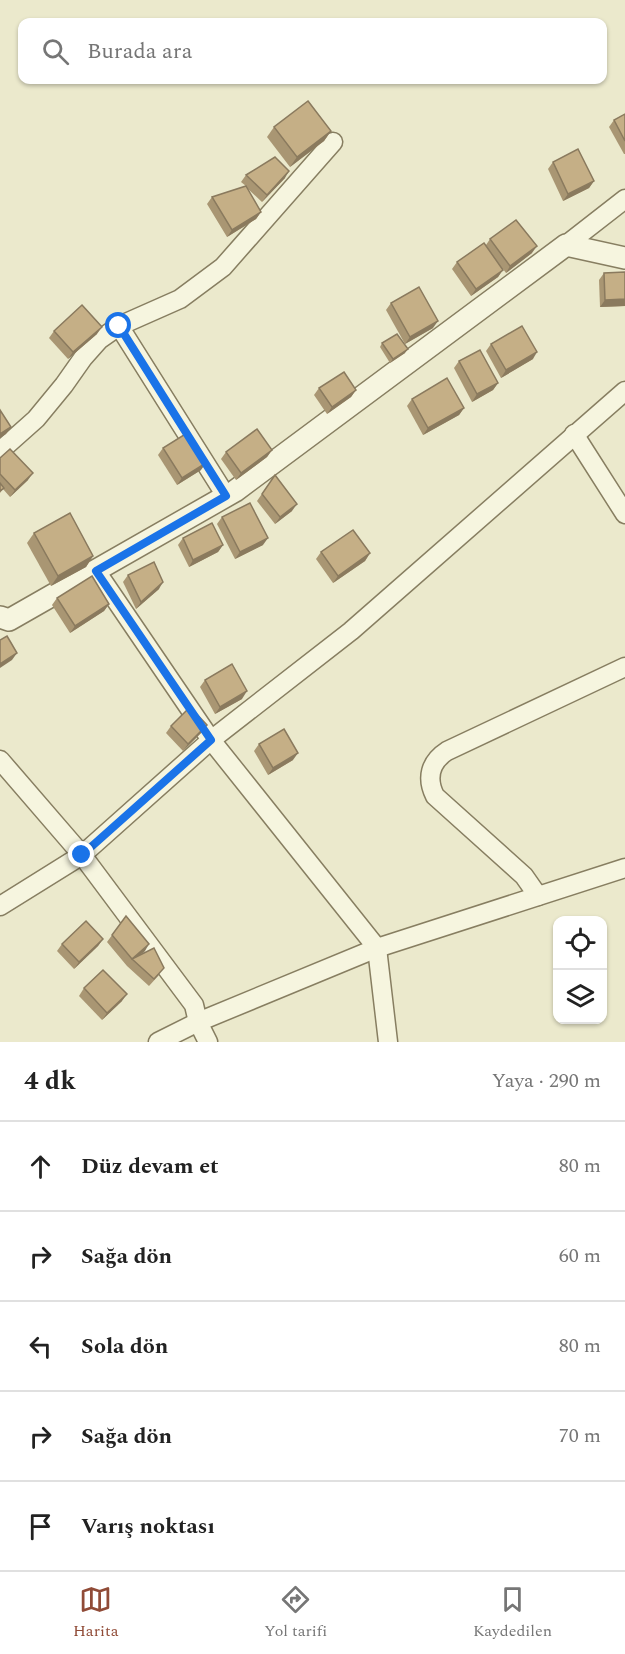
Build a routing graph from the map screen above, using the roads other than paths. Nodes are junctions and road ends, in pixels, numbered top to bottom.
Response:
1 (333, 142) edge
2 (625, 199) edge
3 (566, 245) junction
4 (625, 258) edge
5 (119, 326) junction
6 (625, 391) edge
7 (574, 434) junction
8 (0, 451) edge
9 (226, 496) junction
10 (625, 514) edge
11 (96, 571) junction
12 (3, 621) edge
13 (625, 667) edge
14 (211, 740) junction
15 (0, 760) edge
16 (82, 855) junction
17 (625, 868) edge
18 (538, 896) junction
19 (0, 906) edge
20 (377, 948) junction
21 (198, 1022) junction
22 (158, 1042) edge
23 (208, 1042) edge
24 (388, 1042) edge

1 - 5 street
2 - 3 street
3 - 4 street
3 - 9 street
5 - 8 street
5 - 9 street
6 - 7 street
7 - 10 street
7 - 14 street
9 - 11 street
11 - 12 street
11 - 14 street
13 - 18 street
14 - 16 street
14 - 20 street
15 - 16 street
16 - 19 street
16 - 21 street
17 - 18 street
18 - 20 street
20 - 21 street
20 - 24 street
21 - 22 street
21 - 23 street

